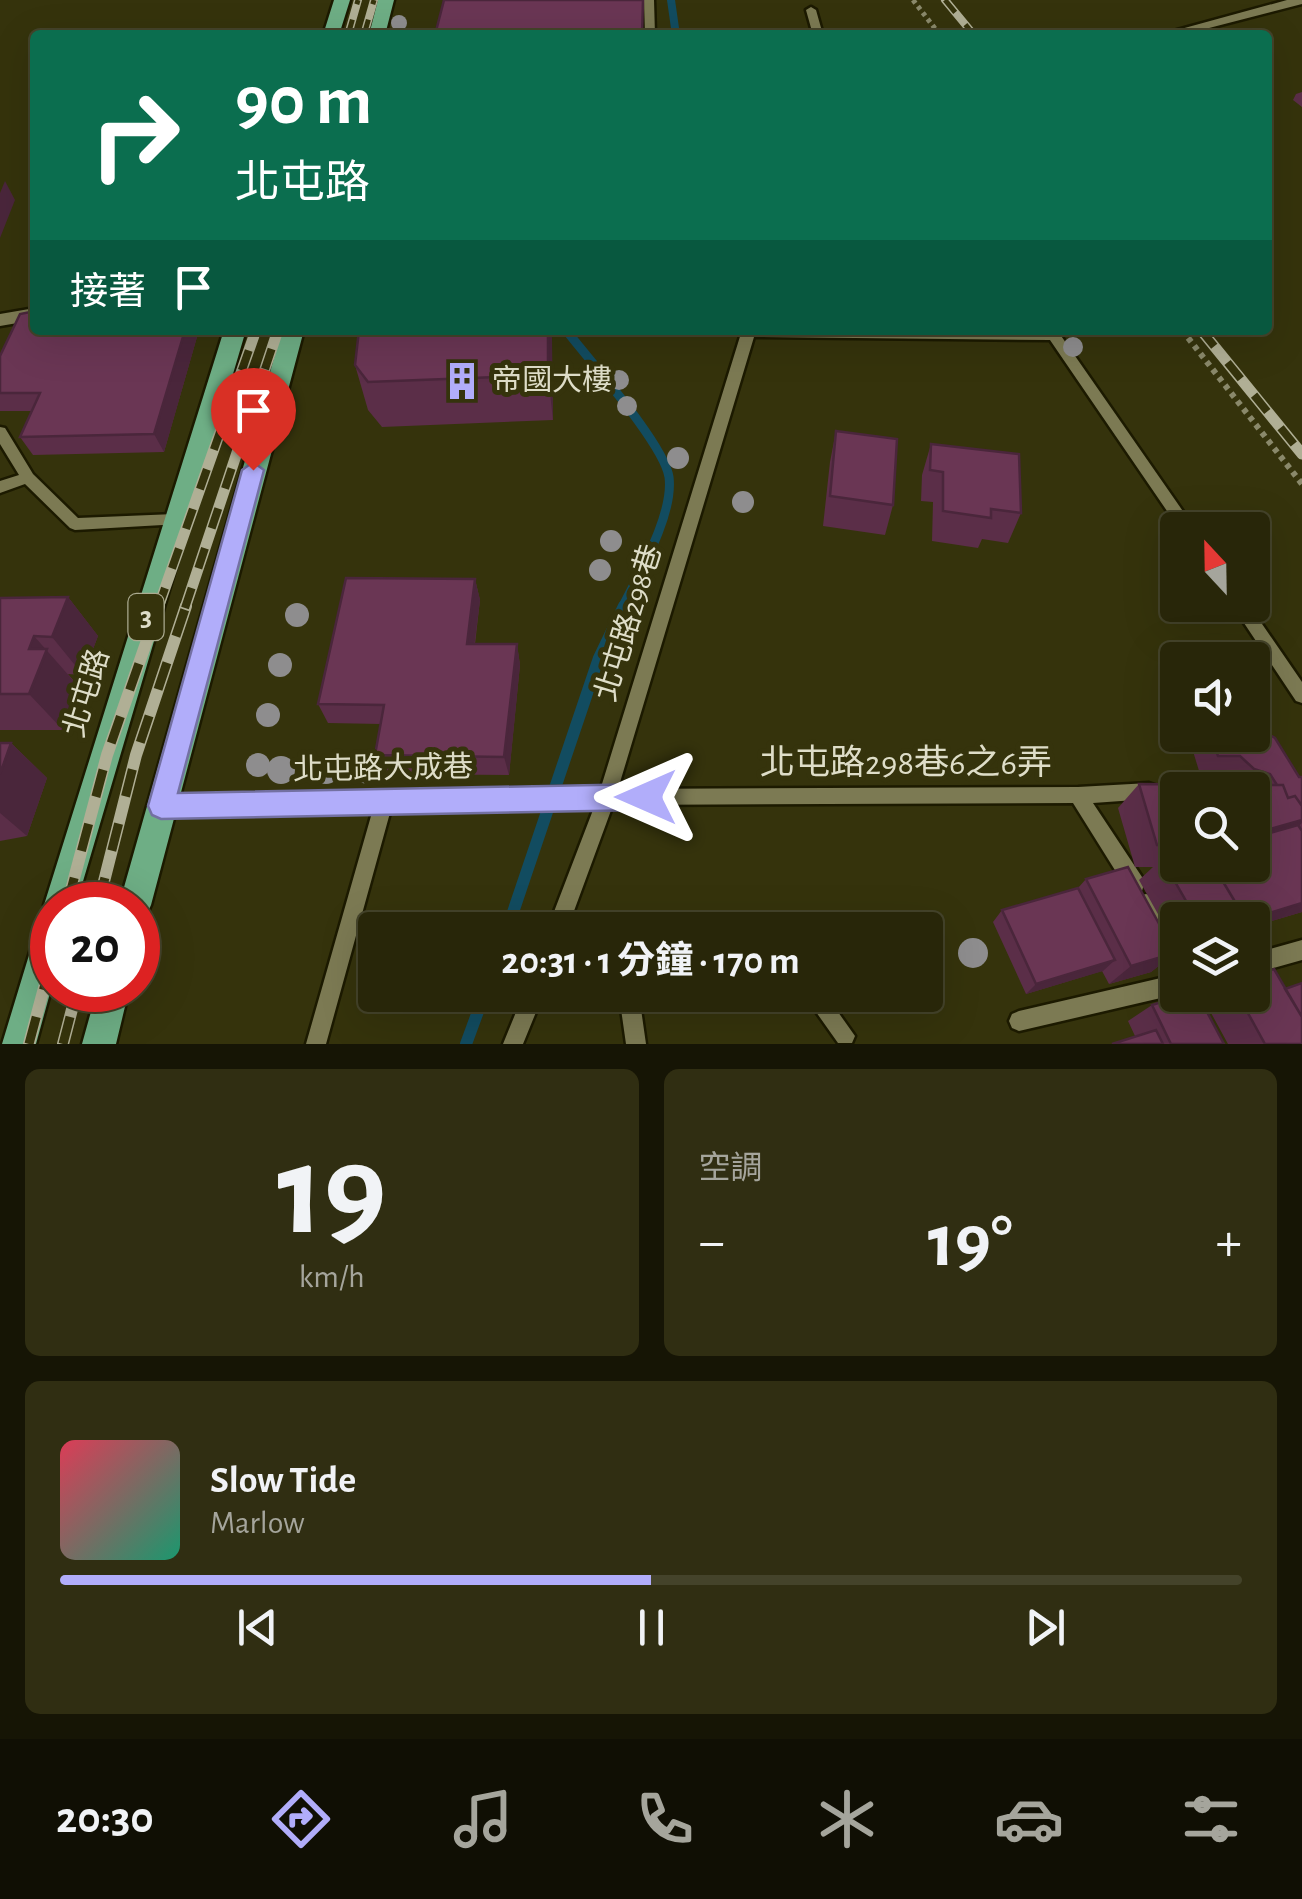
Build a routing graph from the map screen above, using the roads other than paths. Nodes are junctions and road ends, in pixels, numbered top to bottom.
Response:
1 (342, 0) edge
2 (386, 0) edge
3 (649, 0) edge
4 (1302, 0) edge
5 (811, 10) dead end
6 (333, 30) edge
7 (378, 30) edge
8 (650, 30) edge
9 (817, 30) edge
10 (1185, 30) edge
11 (30, 315) edge
12 (0, 320) edge
13 (232, 335) edge
14 (292, 335) edge
15 (748, 335) edge
16 (1053, 335) edge
17 (0, 432) edge
18 (28, 478) junction
19 (0, 487) edge
20 (1176, 512) edge
21 (176, 520) junction
22 (1252, 622) edge
23 (1302, 696) edge
24 (1160, 791) edge
25 (1078, 795) junction
26 (595, 797) junction
27 (384, 802) junction
28 (161, 806) junction
29 (67, 882) edge
30 (141, 882) edge
31 (562, 912) edge
32 (1160, 926) edge
33 (1302, 950) edge
34 (1270, 959) edge
35 (1160, 988) edge
36 (30, 1007) edge
37 (107, 1012) edge
38 (526, 1012) edge
39 (631, 1012) edge
40 (827, 1012) edge
41 (1019, 1022) dead end
42 (845, 1036) dead end
43 (19, 1044) edge
44 (98, 1044) edge
45 (316, 1044) edge
46 (513, 1044) edge
47 (636, 1044) edge

1 - 6 main road
2 - 7 main road
3 - 8 lane
4 - 10 street
5 - 9 lane
11 - 12 street
13 - 21 main road, 北屯路 / 3
14 - 28 main road, 3
15 - 26 lane, 北屯路298巷
16 - 20 lane
17 - 18 lane
18 - 19 lane
18 - 21 lane
21 - 29 main road, 北屯路 / 3
22 - 23 lane
24 - 25 lane
25 - 26 lane, 北屯路298巷6之6弄
25 - 32 lane, 北屯路298巷6之6弄
26 - 27 street, 北屯路大成巷
26 - 31 lane, 北屯路298巷
27 - 28 street, 北屯路大成巷
27 - 45 lane
28 - 30 main road, 3
33 - 34 lane
35 - 41 lane
36 - 43 main road
37 - 44 main road
38 - 46 lane
39 - 47 lane
40 - 42 lane

